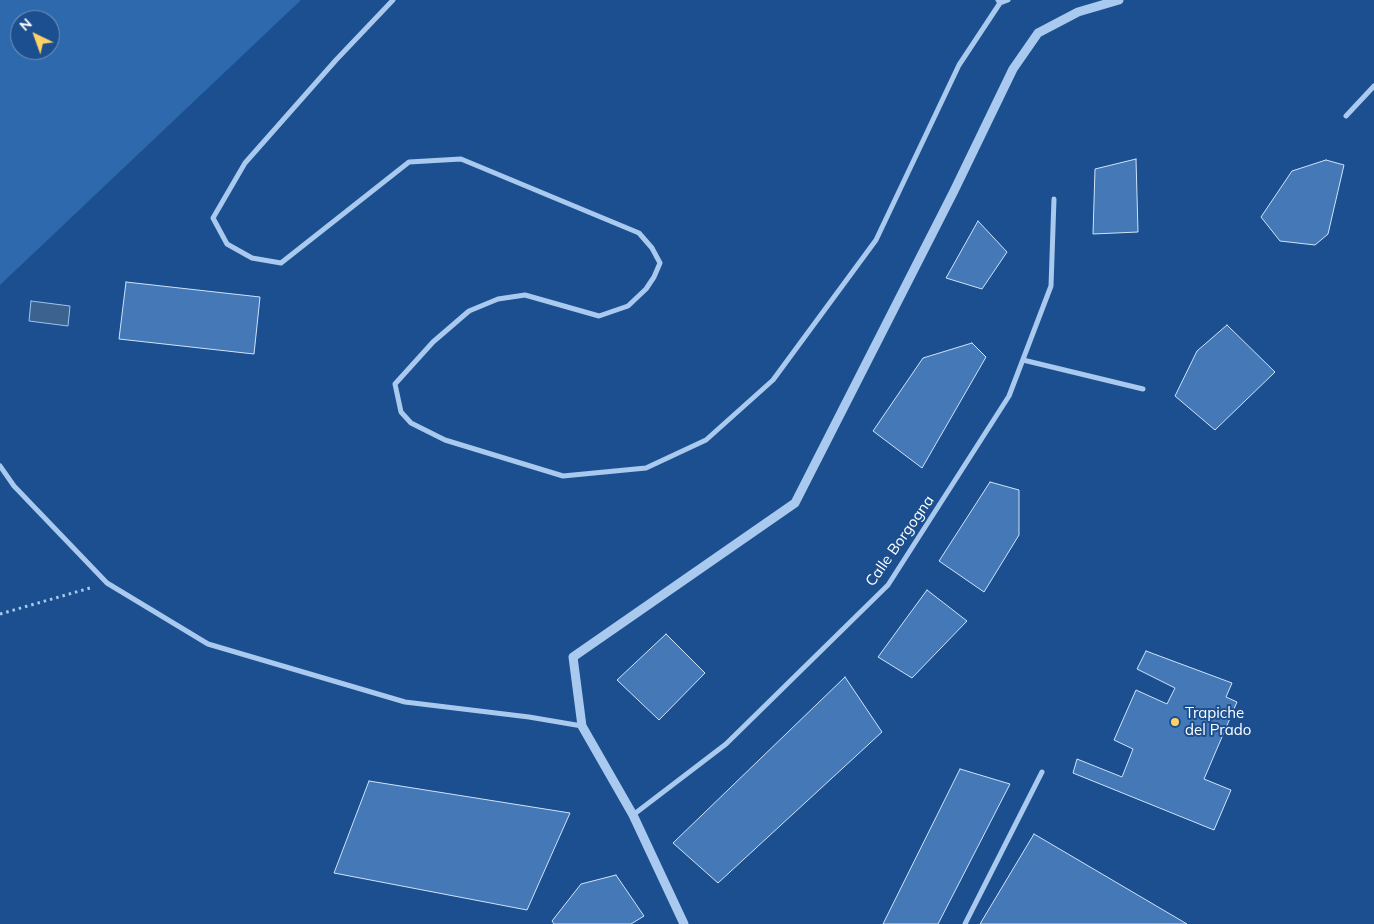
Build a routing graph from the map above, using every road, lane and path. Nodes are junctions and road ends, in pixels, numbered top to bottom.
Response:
1 (393, 0) edge
2 (1008, 0) edge
3 (1119, 0) edge
4 (999, 2) edge
5 (1374, 86) edge
6 (1346, 116) dead end
7 (1054, 199) dead end
8 (1023, 360) junction
9 (1143, 389) dead end
10 (0, 466) edge
11 (108, 584) junction
12 (0, 614) edge
13 (582, 726) junction
14 (1042, 772) dead end
15 (633, 815) junction
16 (684, 924) edge
17 (965, 924) edge

1 - 4 street
2 - 4 street
3 - 13 street
5 - 6 street
7 - 8 street, Calle Borgogna
8 - 9 street
8 - 15 street, Calle Borgogna
10 - 11 street
11 - 12 path
11 - 13 street
13 - 15 street
14 - 17 street
15 - 16 street

